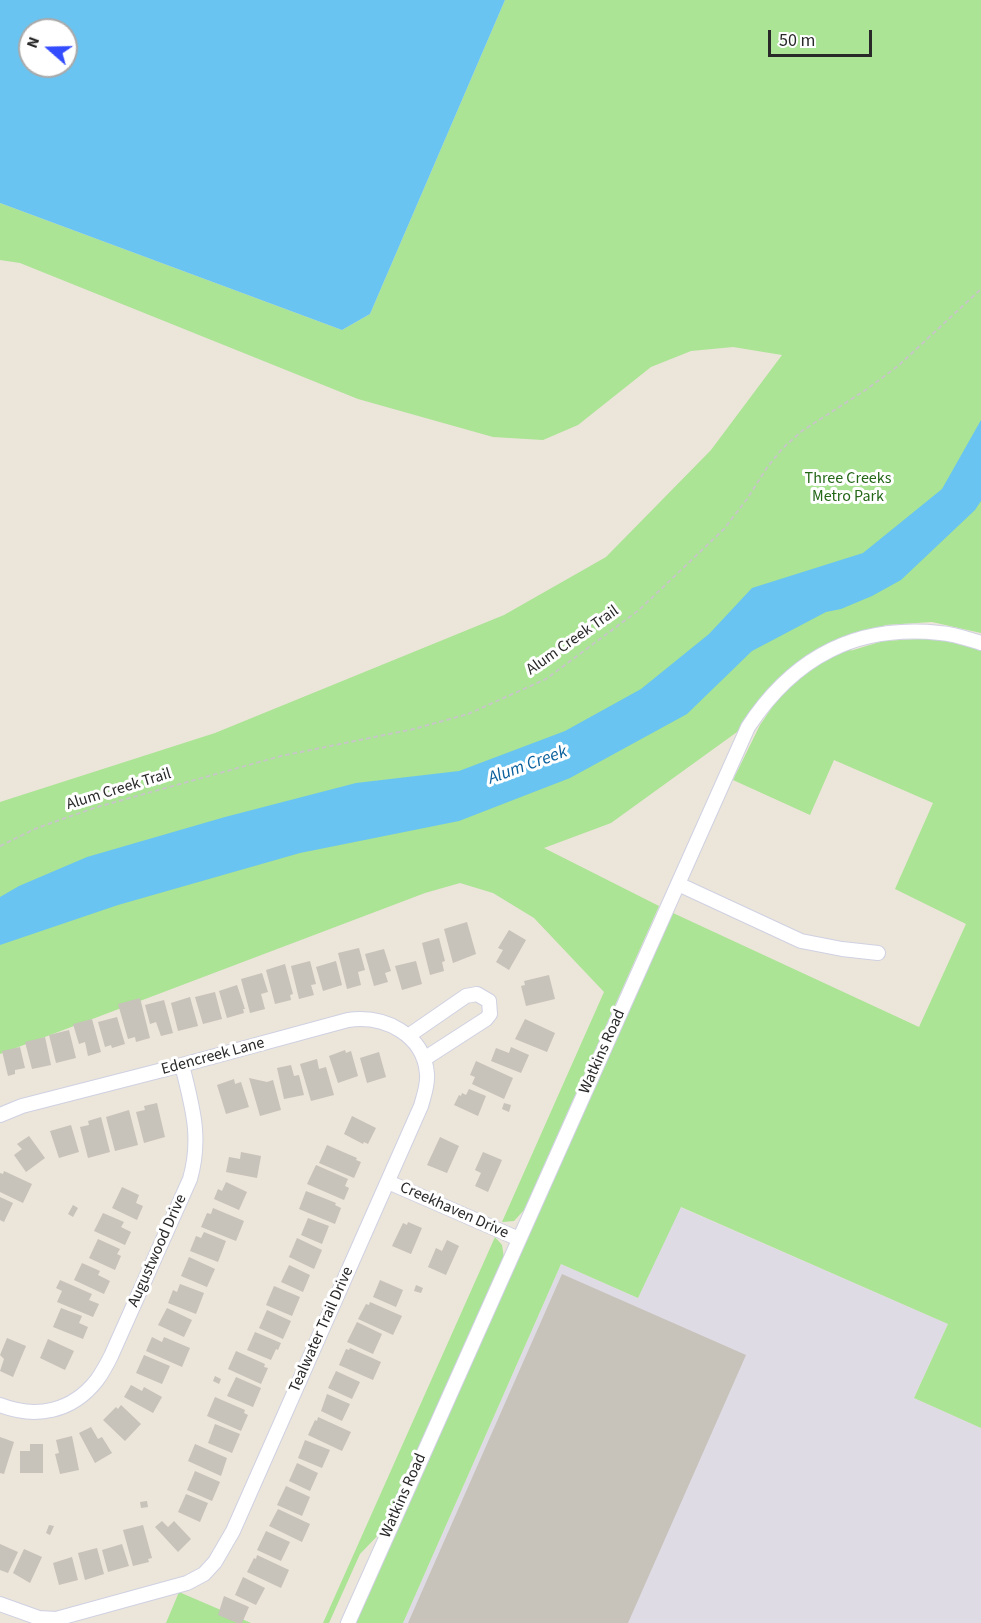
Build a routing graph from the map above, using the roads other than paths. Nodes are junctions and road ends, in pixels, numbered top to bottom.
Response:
1 (981, 643) edge
2 (678, 884) junction
3 (878, 953) dead end
4 (408, 1036) junction
5 (422, 1054) junction
6 (182, 1065) junction
7 (0, 1115) edge
8 (388, 1182) junction
9 (519, 1239) junction
10 (0, 1405) edge
11 (0, 1604) edge
12 (348, 1623) edge

1 - 2 street, Watkins Road
2 - 3 street
2 - 9 street, Watkins Road
4 - 5 street, Edencreek Lane
4 - 5 street
4 - 6 street, Edencreek Lane
5 - 8 street, Tealwater Trail Drive
6 - 7 street, Edencreek Lane
6 - 10 street, Augustwood Drive
8 - 9 street, Creekhaven Drive
8 - 11 street, Tealwater Trail Drive
9 - 12 street, Watkins Road

